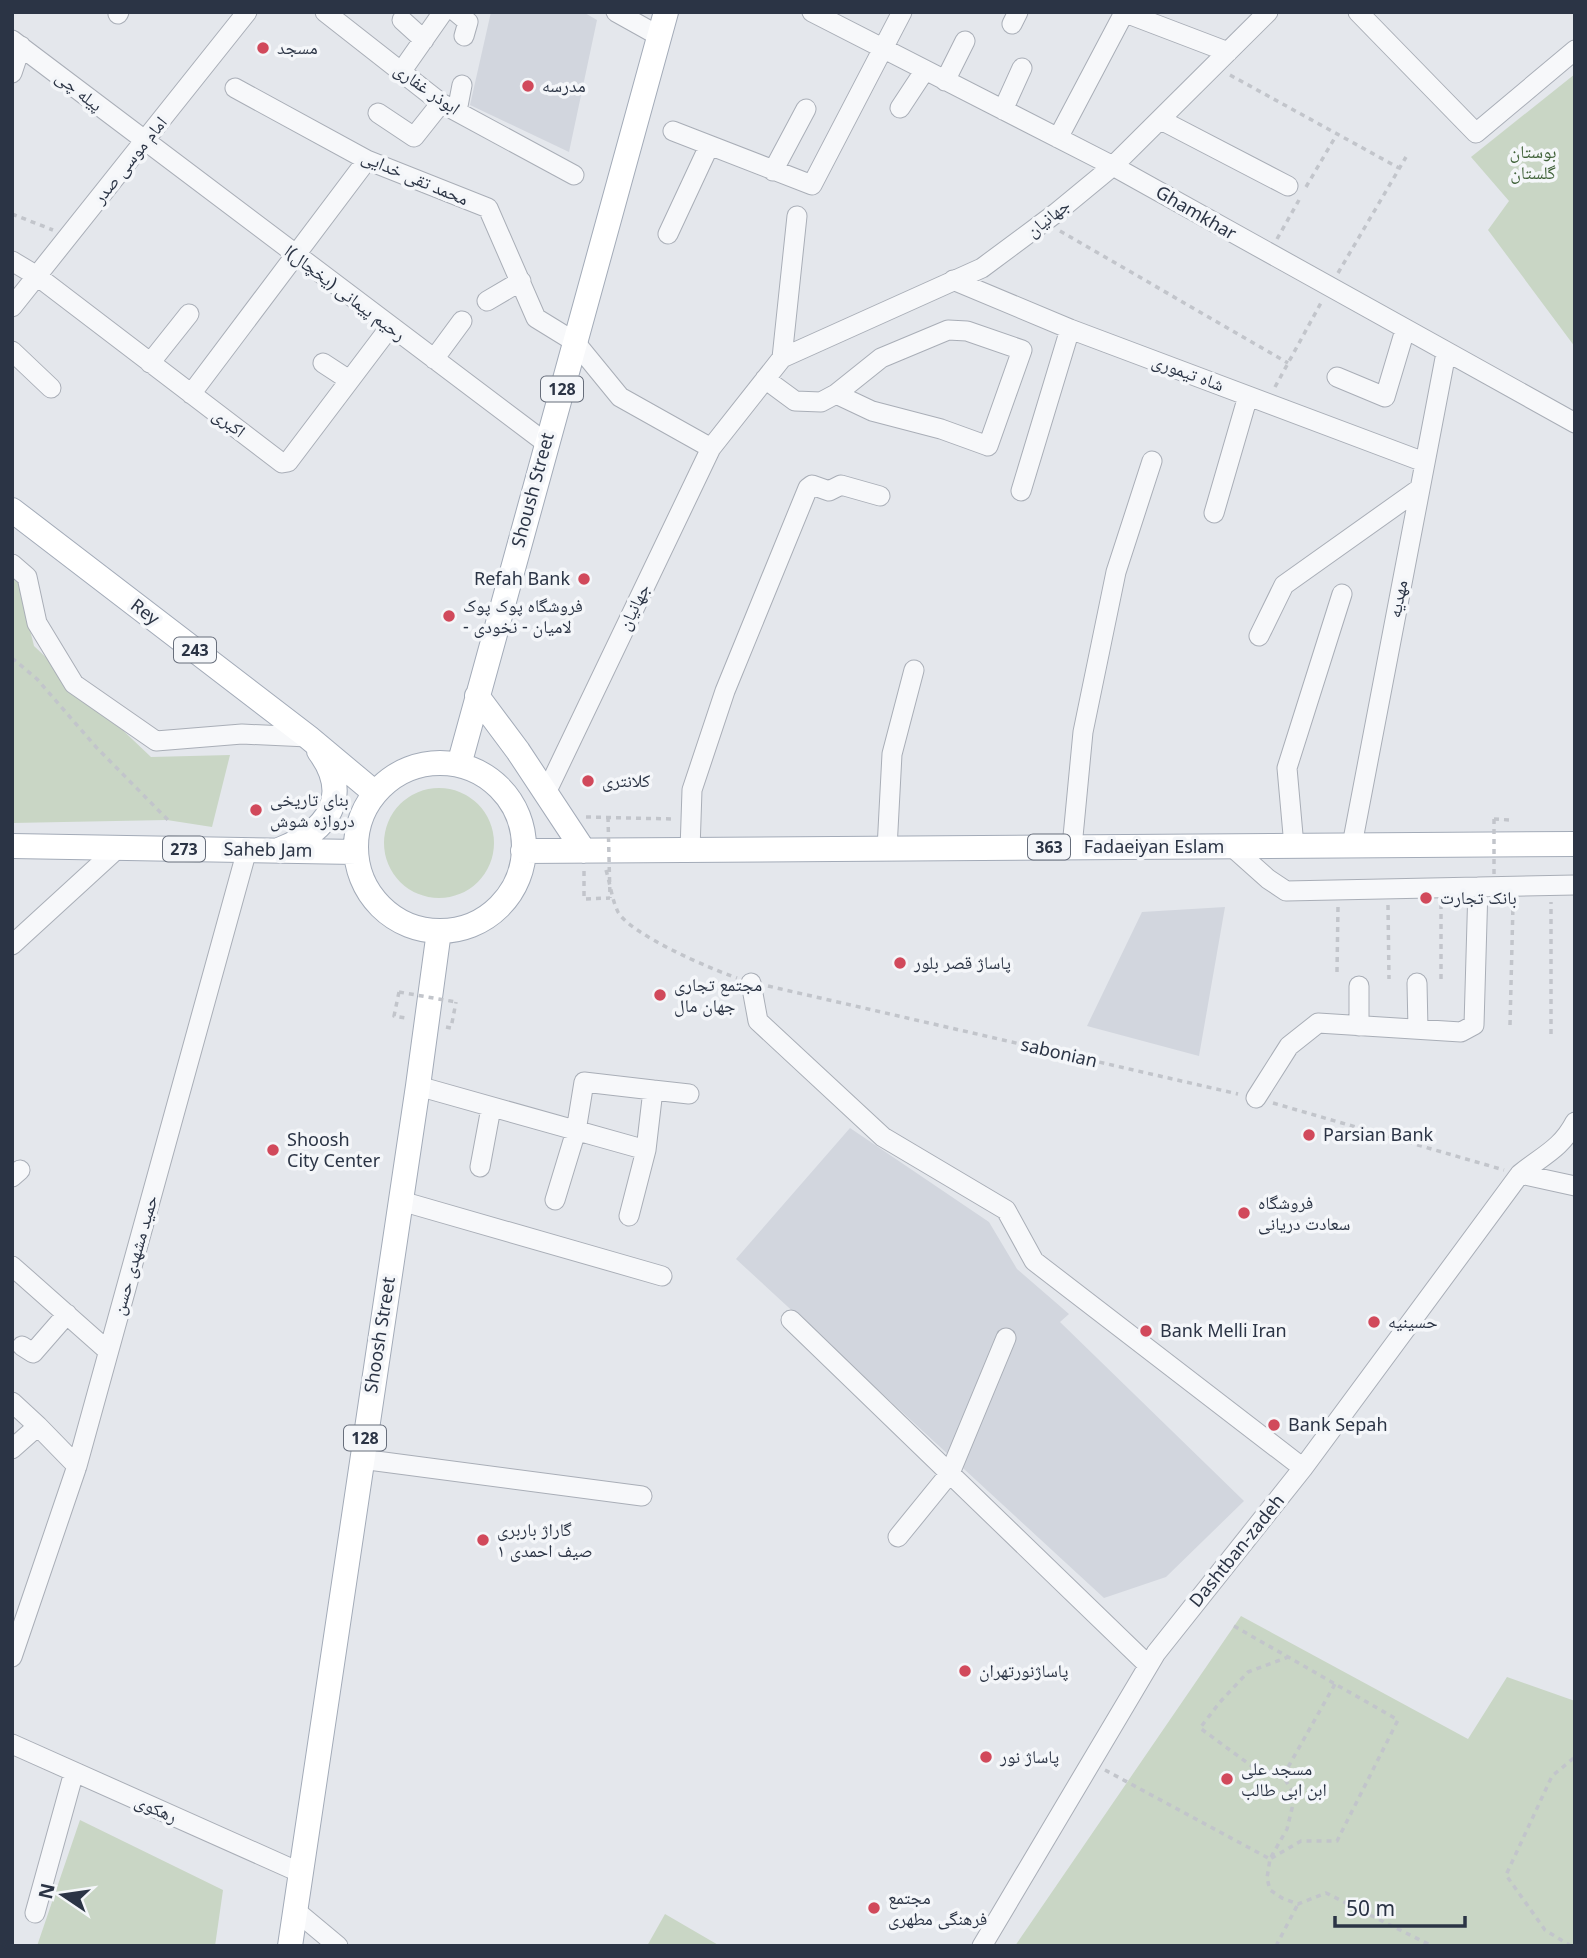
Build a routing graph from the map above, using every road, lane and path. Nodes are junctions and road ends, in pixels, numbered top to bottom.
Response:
1 (325, 12) edge
2 (443, 12) edge
3 (456, 12) edge
4 (616, 12) edge
5 (666, 12) edge
6 (812, 12) edge
7 (902, 12) edge
8 (1123, 12) edge
9 (1268, 12) edge
10 (1358, 12) edge
11 (239, 15) edge
12 (1149, 17) edge
13 (402, 20) dead end
14 (464, 36) dead end
15 (659, 36) junction
16 (424, 40) junction
17 (965, 41) dead end
18 (17, 43) edge
19 (883, 49) junction
20 (1575, 50) edge
21 (1228, 52) junction
22 (1213, 66) junction
23 (1022, 68) dead end
24 (925, 70) junction
25 (401, 72) junction
26 (12, 73) edge
27 (945, 80) junction
28 (462, 85) dead end
29 (234, 88) dead end
30 (449, 107) junction
31 (806, 108) dead end
32 (900, 108) dead end
33 (1003, 110) junction
34 (378, 113) dead end
35 (1161, 120) junction
36 (673, 131) dead end
37 (1058, 138) junction
38 (145, 142) junction
39 (709, 146) junction
40 (1406, 157) dead end
41 (367, 160) junction
42 (1113, 166) junction
43 (1399, 169) junction
44 (773, 171) junction
45 (574, 175) dead end
46 (1288, 186) dead end
47 (12, 214) edge
48 (797, 216) dead end
49 (1044, 222) junction
50 (668, 234) dead end
51 (68, 236) junction
52 (296, 256) junction
53 (12, 261) edge
54 (37, 275) junction
55 (953, 280) junction
56 (521, 281) junction
57 (1330, 288) junction
58 (487, 301) dead end
59 (12, 307) edge
60 (189, 314) dead end
61 (462, 321) dead end
62 (390, 327) junction
63 (1070, 329) junction
64 (1405, 330) junction
65 (575, 342) junction
66 (12, 351) edge
67 (1446, 353) junction
68 (782, 358) junction
69 (434, 359) junction
70 (150, 363) junction
71 (323, 363) dead end
72 (1289, 363) junction
73 (1337, 377) dead end
74 (765, 379) junction
75 (349, 380) junction
76 (51, 388) dead end
77 (191, 394) junction
78 (836, 394) junction
79 (1248, 396) junction
80 (1267, 402) junction
81 (1575, 423) edge
82 (546, 443) junction
83 (711, 448) junction
84 (1152, 461) dead end
85 (1424, 462) junction
86 (1419, 489) junction
87 (1021, 492) dead end
88 (880, 496) dead end
89 (12, 510) edge
90 (1214, 513) dead end
91 (12, 564) edge
92 (1342, 594) dead end
93 (1259, 636) dead end
94 (12, 658) edge
95 (914, 670) dead end
96 (477, 696) junction
97 (308, 737) junction
98 (459, 765) junction
99 (375, 793) junction
100 (545, 795) junction
101 (583, 817) dead end
102 (608, 817) junction
103 (167, 820) dead end
104 (690, 820) junction
105 (1510, 820) dead end
106 (1575, 844) edge
107 (1352, 845) junction
108 (12, 846) edge
109 (1231, 846) junction
110 (1294, 846) junction
111 (1072, 847) junction
112 (118, 848) junction
113 (887, 849) junction
114 (247, 850) junction
115 (277, 850) junction
116 (690, 850) junction
117 (523, 851) junction
118 (592, 851) junction
119 (356, 852) junction
120 (1486, 883) junction
121 (1575, 886) edge
122 (1514, 887) junction
123 (1441, 888) junction
124 (1387, 889) junction
125 (1339, 890) junction
126 (1551, 909) dead end
127 (439, 931) junction
128 (12, 945) edge
129 (1337, 972) dead end
130 (1389, 979) dead end
131 (1441, 979) dead end
132 (751, 983) junction
133 (1418, 983) dead end
134 (1359, 986) dead end
135 (408, 1019) dead end
136 (1510, 1025) dead end
137 (1359, 1026) junction
138 (451, 1028) dead end
139 (1418, 1029) junction
140 (1551, 1034) dead end
141 (418, 1086) junction
142 (653, 1090) junction
143 (689, 1094) dead end
144 (1256, 1098) junction
145 (492, 1108) junction
146 (1575, 1122) edge
147 (576, 1131) junction
148 (646, 1150) junction
149 (480, 1167) dead end
150 (1520, 1174) junction
151 (1568, 1184) edge
152 (401, 1200) junction
153 (555, 1200) dead end
154 (629, 1216) dead end
155 (12, 1266) edge
156 (662, 1276) dead end
157 (67, 1314) junction
158 (791, 1320) dead end
159 (1006, 1338) dead end
160 (22, 1346) dead end
161 (108, 1351) junction
162 (12, 1402) edge
163 (38, 1426) junction
164 (12, 1449) edge
165 (361, 1459) junction
166 (77, 1466) junction
167 (1304, 1468) junction
168 (950, 1473) junction
169 (642, 1496) dead end
170 (898, 1537) dead end
171 (1234, 1626) dead end
172 (12, 1657) edge
173 (1288, 1657) junction
174 (1148, 1665) junction
175 (1335, 1684) junction
176 (12, 1744) edge
177 (1575, 1757) edge
178 (1090, 1762) junction
179 (74, 1772) junction
180 (1283, 1776) junction
181 (1270, 1859) junction
182 (301, 1873) junction
183 (1298, 1904) junction
184 (296, 1911) junction
185 (34, 1913) dead end
186 (290, 1946) edge
187 (338, 1946) edge
188 (982, 1946) edge
189 (1276, 1946) edge
190 (1432, 1946) edge
191 (1571, 1946) edge

1 - 25 street, ابوذر غفاری
2 - 16 street
3 - 14 street
4 - 15 street
5 - 15 main road, Shoush Street / 128
6 - 19 street, Ghamkhar
7 - 19 street
8 - 12 street
8 - 37 street
9 - 21 street, جهانیان
10 - 20 street
11 - 38 street, امام موسی صدر
12 - 21 street
13 - 16 street
15 - 65 main road, Shoush Street / 128
16 - 25 street
17 - 27 street
18 - 26 street
18 - 38 street, پیله چی
19 - 24 street, Ghamkhar
19 - 44 street
21 - 22 street, جهانیان
22 - 35 street, جهانیان
22 - 43 path
23 - 33 street
24 - 27 street, Ghamkhar
24 - 32 street
25 - 30 street, ابوذر غفاری
27 - 33 street, Ghamkhar
28 - 30 street
29 - 41 street, محمد تقی خدایی
30 - 34 street
30 - 45 street, ابوذر غفاری
31 - 44 street
33 - 37 street, Ghamkhar
35 - 42 street, جهانیان
35 - 46 street
36 - 39 street
37 - 42 street, Ghamkhar
38 - 51 street, امام موسی صدر
38 - 52 street, رحیم پیمانی (یخچال)ا
39 - 44 street
39 - 50 street
40 - 43 path
41 - 52 street
41 - 56 street, محمد تقی خدایی
42 - 49 street, جهانیان
42 - 57 street, Ghamkhar
43 - 57 path
47 - 51 path
48 - 68 street
49 - 55 street, جهانیان
49 - 72 path
51 - 54 street, امام موسی صدر
52 - 62 street, رحیم پیمانی (یخچال)ا
52 - 77 street
53 - 54 street, اکبری
54 - 59 street, امام موسی صدر
54 - 70 street, اکبری
55 - 63 street, شاه تیموری
55 - 68 street, جهانیان
56 - 58 street
56 - 65 street, محمد تقی خدایی
57 - 64 street, Ghamkhar
57 - 72 path
60 - 70 street
61 - 69 street
62 - 69 street, رحیم پیمانی (یخچال)ا
62 - 75 street, اکبری
63 - 79 street, شاه تیموری
63 - 87 street
64 - 67 street, Ghamkhar
64 - 73 street
65 - 82 main road, Shoush Street / 128
65 - 83 street, محمد تقی خدایی
66 - 76 street
67 - 81 street, Ghamkhar
67 - 85 street, مهدیه
68 - 74 street, جهانیان
69 - 82 street, رحیم پیمانی (یخچال)ا
70 - 77 street, اکبری
71 - 75 street
72 - 80 path
74 - 78 street
74 - 83 street, جهانیان
75 - 77 street, اکبری
78 - 78 street
79 - 80 street, شاه تیموری
79 - 90 street
80 - 85 street, شاه تیموری
82 - 96 main road, Shoush Street / 128
83 - 100 street, جهانیان
84 - 111 street
85 - 86 street, مهدیه
86 - 93 street
86 - 107 street, مهدیه
88 - 104 street
89 - 97 main road, Rey / 243
91 - 97 street
92 - 110 street
94 - 103 path
95 - 113 street
96 - 98 main road, Shoush Street / 128
96 - 100 main road
97 - 99 main road, Rey / 243
97 - 115 main road
98 - 99 main road
98 - 117 main road
99 - 119 main road
100 - 118 main road
101 - 102 path
102 - 104 path
102 - 118 path, bridge
104 - 116 street
105 - 120 path, bridge
106 - 107 main road, Fadaeiyan Eslam / 363
107 - 110 main road, Fadaeiyan Eslam / 363
108 - 112 main road, Saheb Jam / 273
109 - 110 main road, Fadaeiyan Eslam / 363
109 - 111 main road, Fadaeiyan Eslam / 363
109 - 125 street
111 - 113 main road, Fadaeiyan Eslam / 363
112 - 114 main road, Saheb Jam / 273
112 - 128 street
113 - 116 main road, Fadaeiyan Eslam / 363
114 - 115 main road, Saheb Jam / 273
114 - 161 street, حمید مشهدی حسن
115 - 119 main road, Saheb Jam / 273
116 - 118 main road, Fadaeiyan Eslam / 363
117 - 118 main road, Fadaeiyan Eslam / 363
117 - 127 main road
118 - 132 path, sabonian
119 - 127 main road
120 - 122 street
120 - 123 street
120 - 139 street
121 - 122 street
122 - 136 path
123 - 124 street
123 - 131 path
124 - 125 street
124 - 130 path
125 - 129 path
126 - 140 path
127 - 141 main road, Shoosh Street / 128
132 - 144 path, sabonian
132 - 167 street
133 - 139 street
134 - 137 street
135 - 138 path, bridge
137 - 139 street
137 - 144 street
141 - 145 street
141 - 152 main road, Shoosh Street / 128
142 - 143 street
142 - 147 street
142 - 148 street
144 - 150 path, sabonian
145 - 147 street
145 - 149 street
146 - 150 street, Dashtban-zadeh
147 - 148 street
147 - 153 street
148 - 154 street
150 - 151 street
150 - 167 street, Dashtban-zadeh
152 - 156 street
152 - 165 main road, Shoosh Street / 128
155 - 157 street
157 - 160 street
157 - 161 street
158 - 168 street
159 - 168 street
161 - 166 street, حمید مشهدی حسن
162 - 163 street
163 - 164 street
163 - 166 street
165 - 169 street
165 - 182 main road, Shoosh Street / 128
166 - 172 street, حمید مشهدی حسن
167 - 174 street, Dashtban-zadeh
168 - 170 street
168 - 174 street
171 - 173 path
173 - 175 path
173 - 180 path
174 - 178 street, Dashtban-zadeh
175 - 180 path
175 - 181 path
176 - 179 street, رهکوی
177 - 191 path
178 - 181 path
178 - 188 street, Dashtban-zadeh
179 - 182 street, رهکوی
179 - 185 street
180 - 181 path
181 - 183 path
182 - 184 main road, Shoosh Street / 128
183 - 189 path
183 - 190 path
184 - 186 main road, Shoosh Street / 128
184 - 187 street

